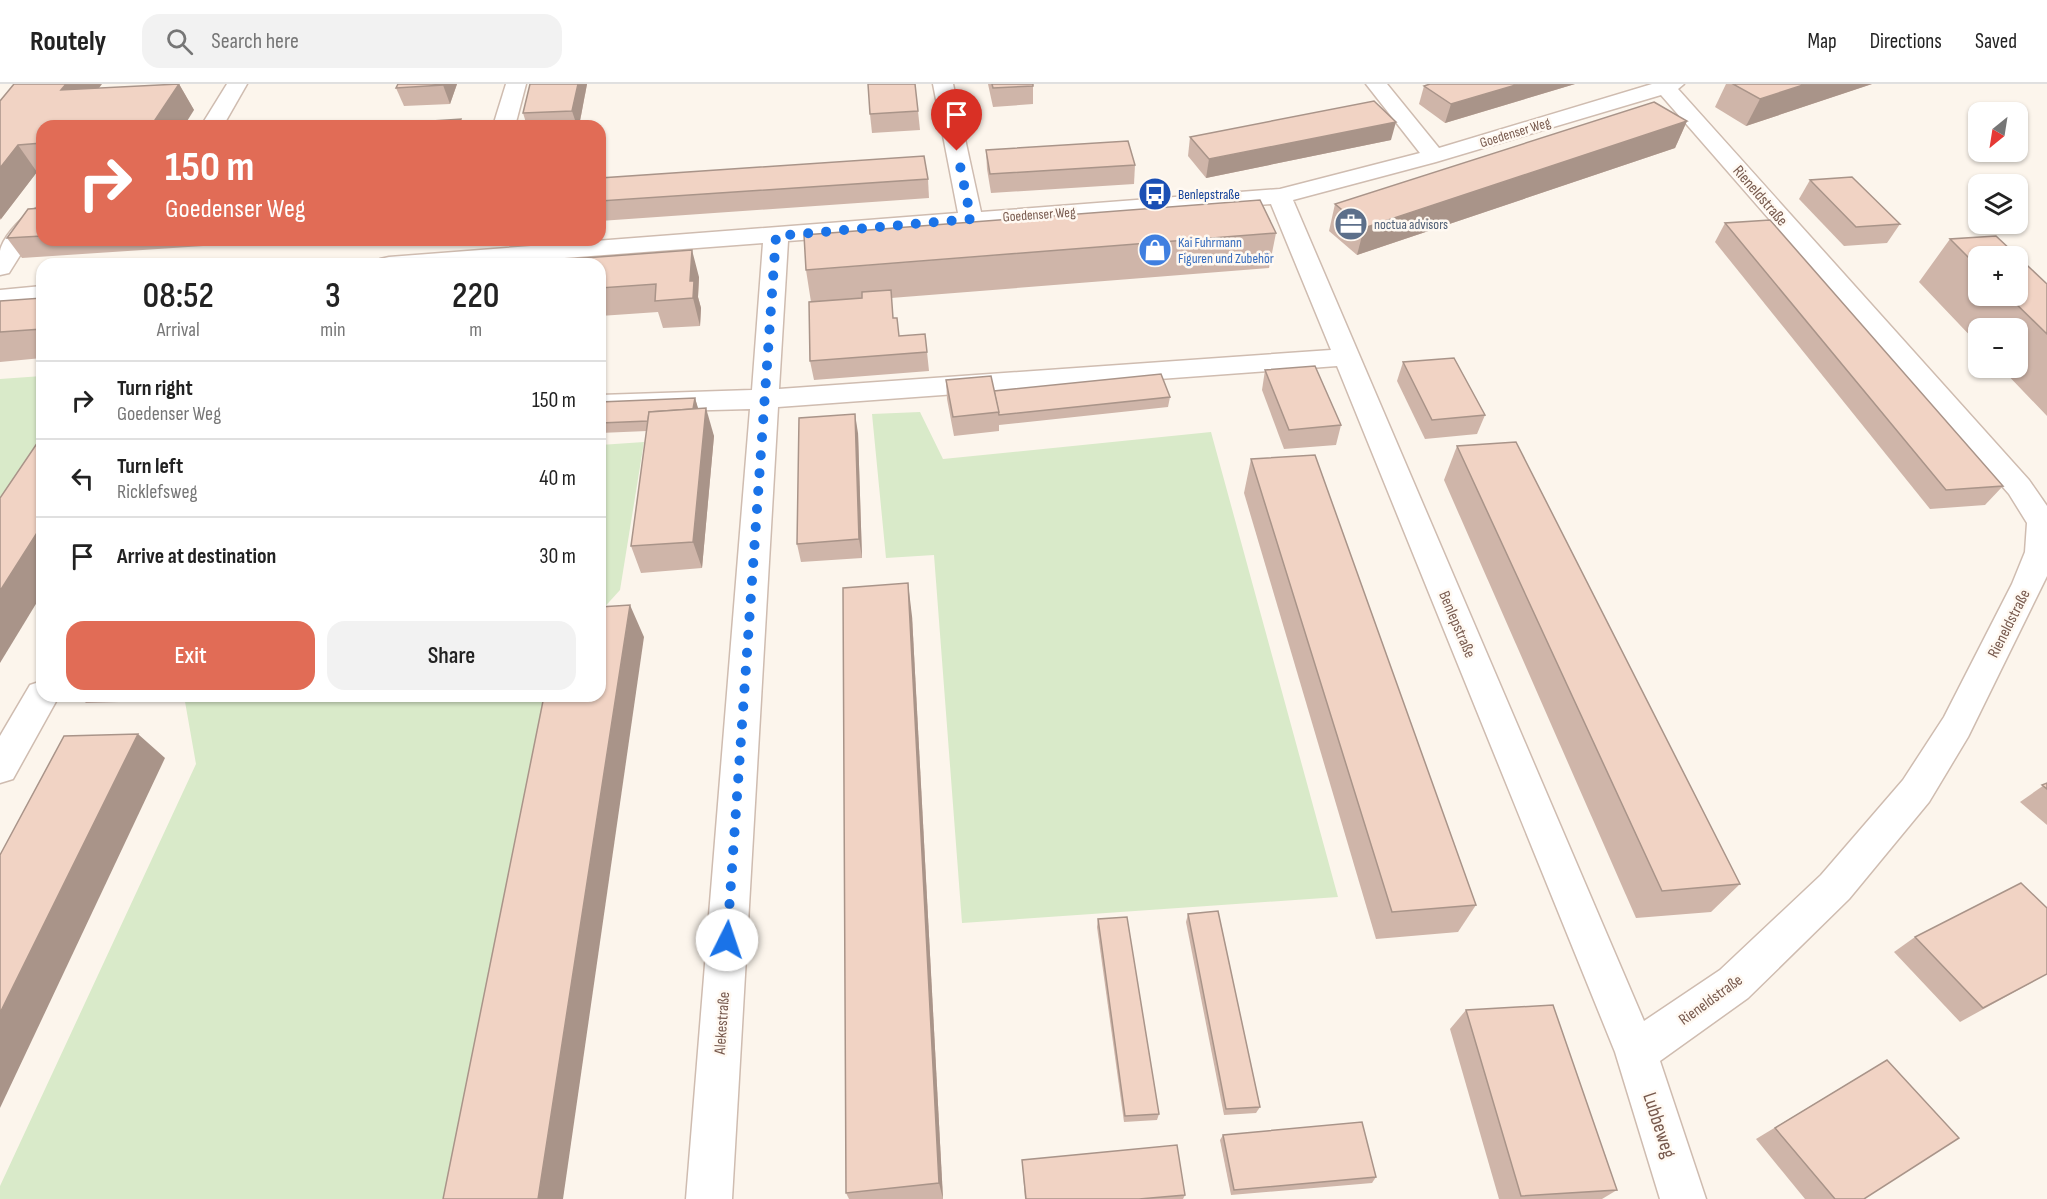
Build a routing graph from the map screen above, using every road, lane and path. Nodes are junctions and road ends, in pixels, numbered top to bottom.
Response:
1 (237, 84) edge
2 (516, 84) edge
3 (943, 84) edge
4 (1376, 84) edge
5 (1670, 85) edge
6 (216, 120) edge
7 (506, 120) edge
8 (1434, 156) junction
9 (1280, 196) junction
10 (36, 219) edge
11 (971, 219) junction
12 (776, 236) junction
13 (606, 243) edge
14 (523, 246) edge
15 (472, 248) edge
16 (420, 258) edge
17 (0, 268) edge
18 (36, 295) edge
19 (0, 298) edge
20 (1347, 357) junction
21 (765, 399) junction
22 (606, 404) edge
23 (38, 702) edge
24 (0, 768) edge
25 (1636, 1052) junction
26 (709, 1199) edge
27 (1683, 1199) edge

1 - 6 street
2 - 7 street
3 - 11 street
4 - 8 street
5 - 8 street, Goedenser Weg
5 - 25 street, Rieneldstraße
8 - 9 street, Goedenser Weg
9 - 11 street, Goedenser Weg
9 - 20 street, Benlepstraße
10 - 17 street
11 - 12 street, Goedenser Weg
12 - 13 street, Goedenser Weg
12 - 21 street, Alekestraße
14 - 15 street, Goedenser Weg
15 - 16 street, Goedenser Weg
18 - 19 street
20 - 21 street
20 - 25 street, Benlepstraße
21 - 22 street
21 - 26 street, Alekestraße
23 - 24 street
25 - 27 street, Lubbeweg

